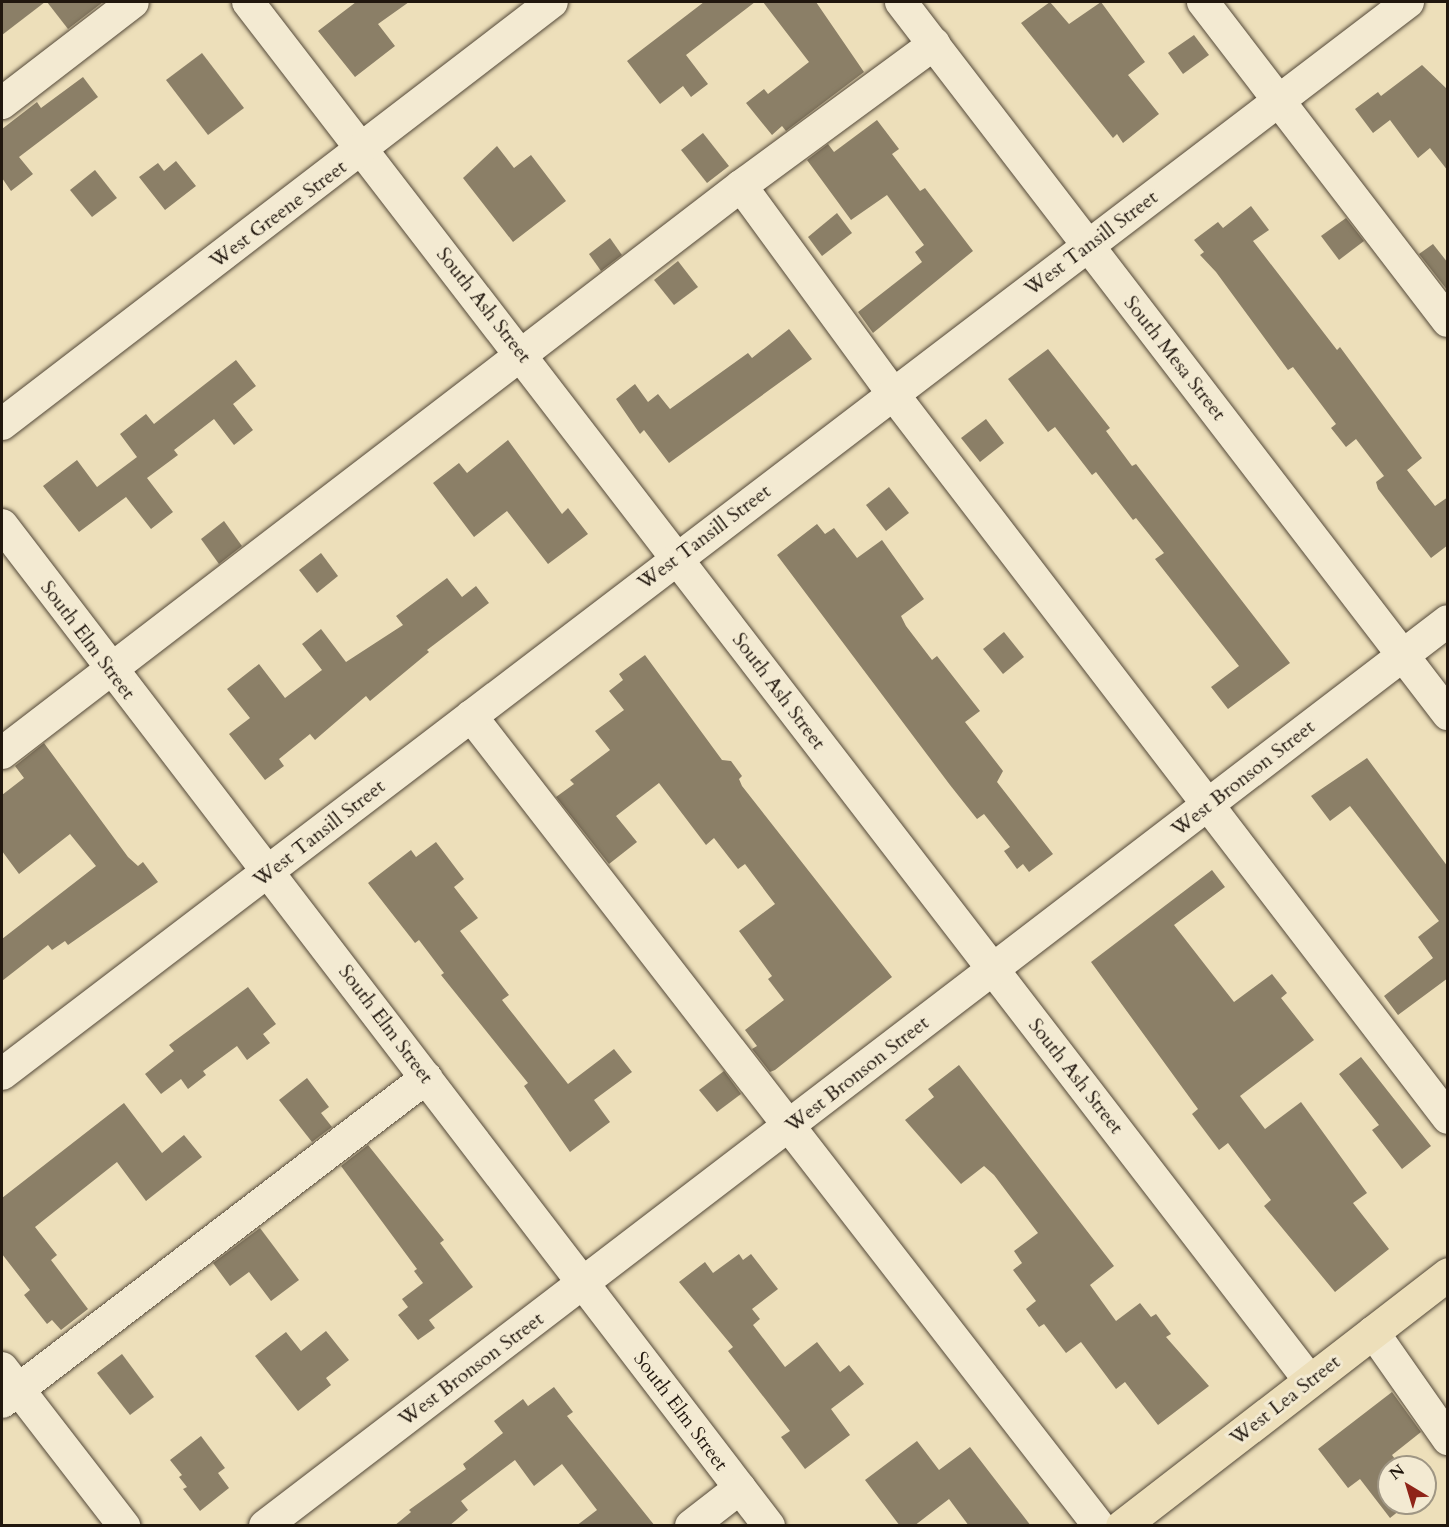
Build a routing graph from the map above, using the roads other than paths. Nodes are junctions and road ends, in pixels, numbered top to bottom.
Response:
1 (133, 2) edge
2 (248, 2) edge
3 (552, 2) edge
4 (902, 2) edge
5 (1203, 2) edge
6 (1408, 2) edge
7 (934, 44) junction
8 (1278, 100) junction
9 (2, 103) edge
10 (363, 150) junction
11 (741, 186) junction
12 (1088, 245) junction
13 (1448, 321) edge
14 (522, 354) junction
15 (893, 394) junction
16 (2, 424) edge
17 (2, 525) edge
18 (678, 557) junction
19 (1448, 621) edge
20 (1402, 655) junction
21 (108, 669) junction
22 (1448, 714) edge
23 (471, 716) junction
24 (2, 753) edge
25 (1209, 805) junction
26 (270, 872) junction
27 (993, 969) junction
28 (2, 1074) edge
29 (426, 1078) junction
30 (1448, 1118) edge
31 (790, 1126) junction
32 (1448, 1274) edge
33 (584, 1284) junction
34 (1373, 1332) junction
35 (1310, 1381) junction
36 (7, 1387) edge
37 (1448, 1439) edge
38 (740, 1488) junction
39 (123, 1526) edge
40 (266, 1526) edge
41 (691, 1526) edge
42 (769, 1526) edge
43 (1099, 1526) edge
44 (1122, 1526) edge

1 - 9 street
2 - 10 street, South Ash Street
3 - 10 street, West Greene Street
4 - 7 street, South Mesa Street
5 - 8 street
6 - 8 street, West Tansill Street
7 - 11 street
7 - 12 street, South Mesa Street
8 - 12 street, West Tansill Street
8 - 13 street
10 - 14 street, South Ash Street
10 - 16 street, West Greene Street
11 - 14 street
11 - 15 street
12 - 15 street, West Tansill Street
12 - 20 street, South Mesa Street
14 - 18 street, South Ash Street
14 - 21 street
15 - 18 street, West Tansill Street
15 - 25 street
17 - 21 street, South Elm Street
18 - 23 street, West Tansill Street
18 - 27 street, South Ash Street
19 - 20 street, West Bronson Street
20 - 22 street, South Mesa Street
20 - 25 street, West Bronson Street
21 - 24 street
21 - 26 street, South Elm Street
23 - 26 street, West Tansill Street
23 - 31 street
25 - 27 street, West Bronson Street
25 - 30 street
26 - 28 street, West Tansill Street
26 - 29 street, South Elm Street
27 - 31 street, West Bronson Street
27 - 35 street, South Ash Street
29 - 33 street, South Elm Street
29 - 36 street
31 - 33 street, West Bronson Street
31 - 43 street
32 - 34 main road, West Lea Street
33 - 38 street, South Elm Street
33 - 40 street, West Bronson Street
34 - 35 main road, West Lea Street
34 - 37 street
35 - 44 main road, West Lea Street
36 - 39 street
38 - 41 street
38 - 42 street, South Elm Street

